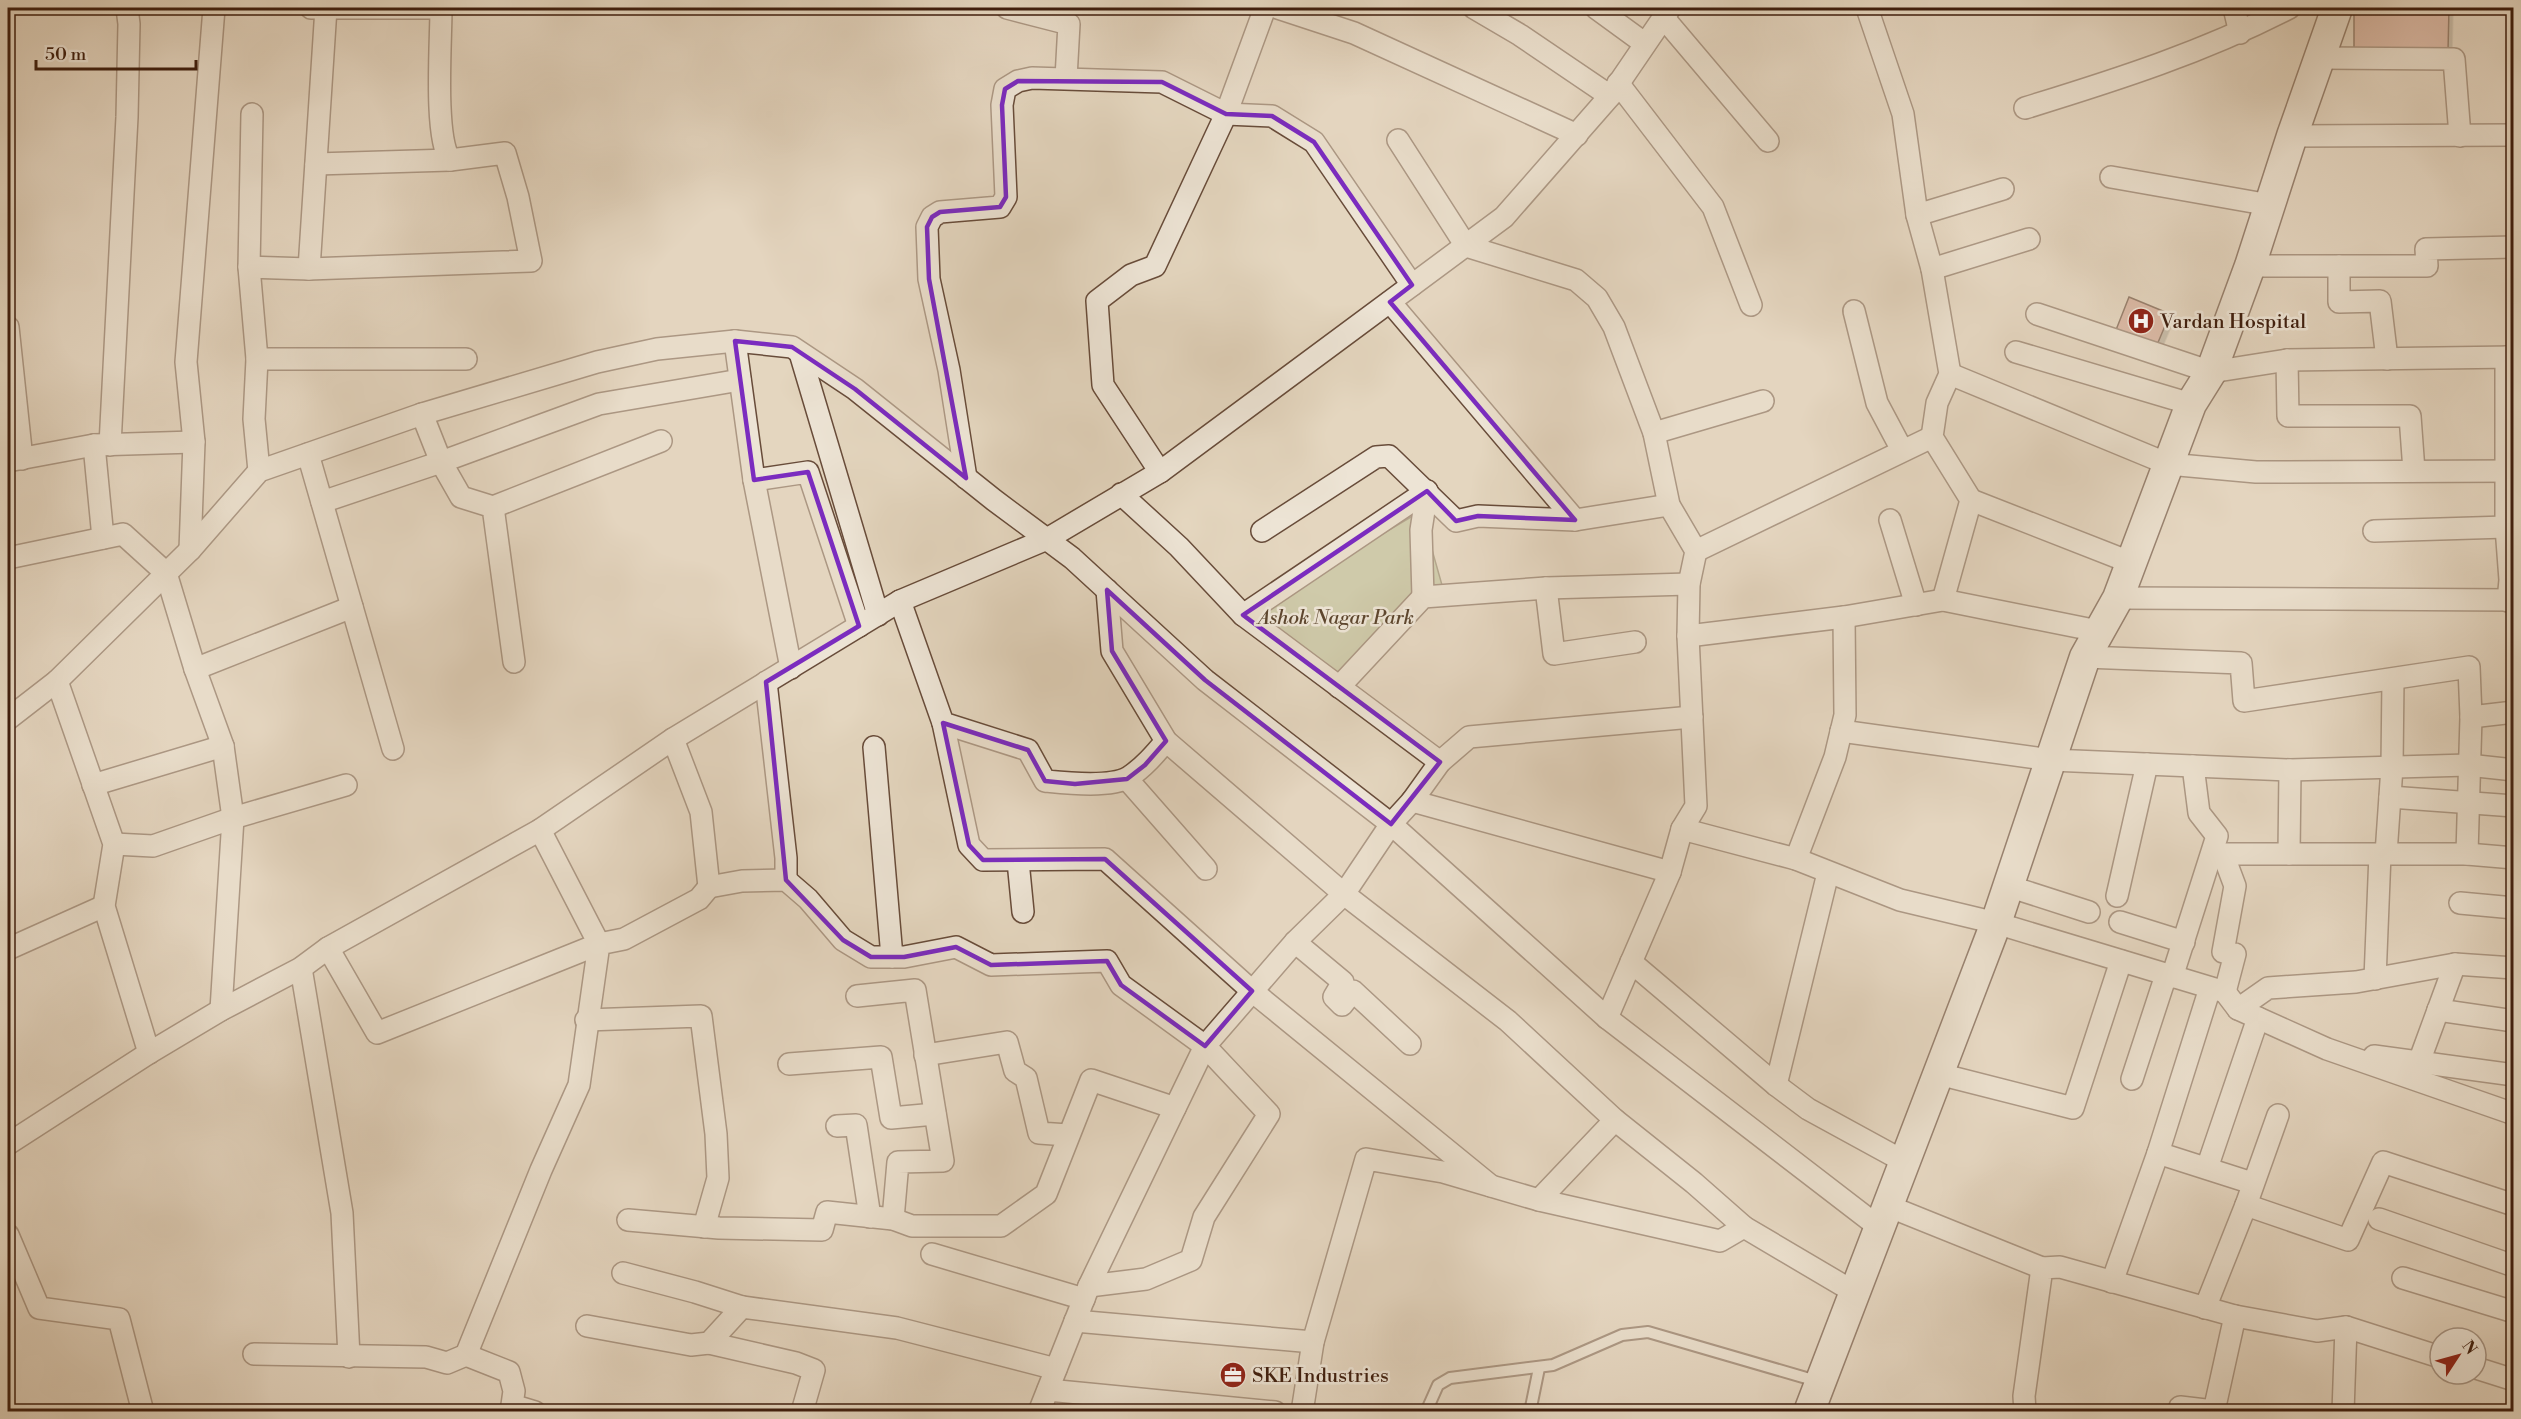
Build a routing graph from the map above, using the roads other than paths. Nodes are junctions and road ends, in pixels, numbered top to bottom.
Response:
1 (127, 8) edge
2 (214, 8) edge
3 (311, 8) edge
4 (327, 8) edge
5 (441, 8) edge
6 (1007, 8) edge
7 (1265, 8) edge
8 (1278, 8) edge
9 (1474, 8) edge
10 (1596, 8) edge
11 (1867, 8) edge
12 (2234, 8) edge
13 (2289, 8) edge
14 (2337, 8) edge
15 (1667, 12) edge
16 (2240, 33) junction
17 (1644, 43) junction
18 (2321, 58) junction
19 (1066, 78) junction
20 (1614, 89) junction
21 (2025, 108) dead end
22 (252, 114) dead end
23 (1226, 114) junction
24 (1577, 135) junction
25 (2514, 135) edge
26 (2292, 136) junction
27 (2460, 136) junction
28 (1398, 140) dead end
29 (1768, 141) dead end
30 (450, 160) junction
31 (316, 164) junction
32 (2111, 177) dead end
33 (2003, 189) dead end
34 (2270, 205) junction
35 (1917, 215) junction
36 (2030, 239) dead end
37 (1466, 246) junction
38 (2514, 247) edge
39 (2250, 266) junction
40 (2339, 266) junction
41 (249, 267) junction
42 (309, 269) junction
43 (1932, 269) junction
44 (1412, 285) junction
45 (1390, 302) junction
46 (1751, 305) dead end
47 (1854, 311) dead end
48 (2037, 314) dead end
49 (8, 327) edge
50 (735, 341) junction
51 (2016, 352) dead end
52 (800, 353) junction
53 (2510, 357) edge
54 (257, 359) junction
55 (466, 359) dead end
56 (2387, 359) junction
57 (2287, 360) junction
58 (2211, 372) junction
59 (1950, 374) junction
60 (740, 380) junction
61 (1763, 401) dead end
62 (2191, 404) junction
63 (422, 414) junction
64 (1654, 433) junction
65 (1932, 437) junction
66 (661, 441) dead end
67 (194, 442) junction
68 (102, 445) junction
69 (1902, 450) junction
70 (308, 453) junction
71 (15, 460) edge
72 (441, 462) junction
73 (2168, 464) junction
74 (259, 471) junction
75 (2414, 471) junction
76 (2510, 471) edge
77 (1160, 472) junction
78 (966, 478) junction
79 (754, 480) junction
80 (1427, 491) junction
81 (1121, 495) junction
82 (1971, 500) junction
83 (322, 502) junction
84 (1669, 505) junction
85 (493, 507) junction
86 (1575, 520) junction
87 (1890, 520) dead end
88 (2506, 527) junction
89 (1262, 531) dead end
90 (2374, 531) dead end
91 (103, 538) junction
92 (1047, 539) junction
93 (190, 550) junction
94 (1695, 551) junction
95 (8, 558) edge
96 (2132, 563) junction
97 (166, 573) junction
98 (1689, 584) junction
99 (1546, 588) junction
100 (1107, 590) junction
101 (1423, 597) junction
102 (2118, 598) junction
103 (1943, 600) junction
104 (900, 601) junction
105 (2511, 601) edge
106 (1916, 605) junction
107 (352, 607) junction
108 (878, 615) junction
109 (1243, 615) junction
110 (1844, 617) junction
111 (859, 626) junction
112 (1688, 636) junction
113 (1635, 642) dead end
114 (2092, 644) junction
115 (514, 662) dead end
116 (791, 668) junction
117 (195, 669) junction
118 (2393, 679) junction
119 (57, 681) junction
120 (766, 682) junction
121 (1339, 687) junction
122 (2514, 712) edge
123 (1692, 717) junction
124 (2471, 717) junction
125 (8, 719) edge
126 (943, 723) junction
127 (1841, 731) junction
128 (673, 739) junction
129 (1166, 741) junction
130 (223, 746) junction
131 (874, 747) dead end
132 (393, 749) dead end
133 (2051, 760) junction
134 (1440, 762) junction
135 (2147, 764) junction
136 (2468, 765) junction
137 (2193, 766) junction
138 (2392, 767) junction
139 (2290, 770) junction
140 (2514, 770) edge
141 (1127, 779) junction
142 (93, 785) junction
143 (346, 785) dead end
144 (2390, 797) junction
145 (1412, 801) junction
146 (2468, 802) junction
147 (2514, 806) edge
148 (233, 818) junction
149 (1391, 824) junction
150 (1682, 829) junction
151 (540, 830) junction
152 (114, 844) junction
153 (2289, 854) junction
154 (2383, 854) junction
155 (2467, 854) junction
156 (2514, 858) edge
157 (1796, 859) junction
158 (1018, 861) junction
159 (1206, 868) dead end
160 (1670, 872) junction
161 (1828, 873) junction
162 (786, 880) junction
163 (2008, 886) junction
164 (709, 887) junction
165 (1344, 894) junction
166 (2117, 896) dead end
167 (2460, 903) dead end
168 (104, 906) junction
169 (2514, 908) edge
170 (1023, 912) dead end
171 (2089, 912) dead end
172 (2120, 922) dead end
173 (1996, 923) junction
174 (1294, 942) junction
175 (2184, 942) junction
176 (599, 944) junction
177 (328, 948) junction
178 (8, 949) edge
179 (892, 957) junction
180 (2121, 961) junction
181 (1631, 962) junction
182 (2455, 964) junction
183 (301, 968) junction
184 (2514, 968) edge
185 (2169, 976) junction
186 (2375, 979) junction
187 (1252, 991) junction
188 (857, 996) dead end
189 (2224, 996) junction
190 (221, 1010) junction
191 (2438, 1010) junction
192 (1607, 1018) junction
193 (2258, 1018) junction
194 (586, 1020) junction
195 (2514, 1021) edge
196 (1410, 1044) dead end
197 (1205, 1046) junction
198 (2327, 1049) junction
199 (149, 1053) junction
200 (925, 1055) junction
201 (2419, 1062) junction
202 (789, 1064) dead end
203 (1939, 1074) junction
204 (2514, 1076) edge
205 (2132, 1079) dead end
206 (1776, 1085) junction
207 (1175, 1108) junction
208 (935, 1114) junction
209 (2514, 1114) edge
210 (2278, 1115) dead end
211 (1615, 1120) junction
212 (837, 1126) dead end
213 (1068, 1135) junction
214 (8, 1143) edge
215 (2158, 1153) junction
216 (1905, 1162) junction
217 (2207, 1168) junction
218 (2252, 1183) junction
219 (1491, 1186) junction
220 (1539, 1200) junction
221 (2246, 1205) junction
222 (2514, 1205) edge
223 (870, 1217) junction
224 (1884, 1217) junction
225 (893, 1219) junction
226 (2379, 1219) dead end
227 (628, 1220) dead end
228 (704, 1227) junction
229 (1744, 1227) junction
230 (8, 1235) edge
231 (932, 1254) dead end
232 (2514, 1266) edge
233 (2042, 1268) junction
234 (623, 1273) dead end
235 (2403, 1278) dead end
236 (2112, 1282) junction
237 (1854, 1292) junction
238 (1086, 1293) junction
239 (742, 1307) junction
240 (2205, 1308) junction
241 (2514, 1312) edge
242 (2235, 1316) junction
243 (1075, 1321) junction
244 (587, 1326) dead end
245 (2346, 1327) junction
246 (1313, 1342) junction
247 (709, 1343) junction
248 (2428, 1353) edge
249 (254, 1354) dead end
250 (466, 1355) junction
251 (350, 1357) junction
252 (1539, 1368) junction
253 (1056, 1370) junction
254 (2488, 1372) edge
255 (2514, 1380) edge
256 (1820, 1382) junction
257 (1047, 1390) junction
258 (2215, 1411) edge
259 (144, 1412) edge
260 (535, 1412) edge
261 (802, 1412) edge
262 (1039, 1412) edge
263 (1275, 1412) edge
264 (1302, 1412) edge
265 (1426, 1412) edge
266 (1530, 1412) edge
267 (1809, 1412) edge
268 (2025, 1412) edge
269 (2183, 1412) edge
270 (2343, 1412) edge

1 - 68 street
2 - 67 street
3 - 4 street
4 - 5 street
4 - 31 street
5 - 30 street
6 - 19 street
7 - 23 street
8 - 24 street
9 - 20 street
10 - 17 street
11 - 35 street
12 - 16 street
13 - 16 street
14 - 18 street
15 - 17 street
15 - 29 street
16 - 21 street
17 - 20 street
18 - 26 street
18 - 27 street
19 - 23 street
19 - 78 street
20 - 24 street
20 - 46 street
22 - 41 street
23 - 44 street
23 - 77 street
24 - 37 street
25 - 27 street
26 - 27 street
26 - 34 street
28 - 37 street
30 - 31 street
30 - 42 street
31 - 42 street
32 - 34 street
33 - 35 street
34 - 39 street
35 - 43 street
36 - 43 street
37 - 44 street
37 - 64 street
38 - 40 street
39 - 40 street
39 - 58 street
40 - 56 street
41 - 42 street
41 - 54 street
43 - 59 street
44 - 45 street
45 - 77 street
45 - 86 street
47 - 69 street
48 - 58 street
49 - 71 street
50 - 52 street
50 - 60 street
50 - 63 street
51 - 62 street
52 - 78 street
52 - 108 street
53 - 56 street
53 - 76 street
54 - 55 street
54 - 74 street
56 - 57 street
57 - 58 street
57 - 75 street
58 - 62 street
59 - 65 street
59 - 73 street
60 - 72 street
60 - 79 street
61 - 64 street
62 - 73 street
63 - 70 street
63 - 72 street
64 - 84 street
65 - 69 street
65 - 82 street
66 - 85 street
67 - 68 street
67 - 93 street
68 - 71 street
68 - 91 street
69 - 94 street
70 - 74 street
70 - 83 street
72 - 83 street
72 - 85 street
73 - 75 street
73 - 96 street
74 - 93 street
75 - 76 street
76 - 88 street
77 - 81 street
78 - 92 street
79 - 111 street
79 - 116 street
80 - 86 street
80 - 89 street
80 - 101 street
80 - 109 street
81 - 92 street
81 - 109 street
82 - 96 street
82 - 103 street
83 - 107 street
84 - 86 street
84 - 94 street
85 - 115 street
87 - 106 street
88 - 90 street
88 - 105 street
91 - 95 street
91 - 97 street
92 - 100 street
92 - 104 street
93 - 97 street
94 - 98 street
96 - 102 street
97 - 117 street
97 - 119 street
98 - 99 street
98 - 112 street
99 - 101 street
99 - 113 street
100 - 129 street
100 - 149 street
101 - 121 street
102 - 105 street
102 - 114 street
103 - 106 street
103 - 114 street
104 - 108 street
104 - 126 street
106 - 110 street
107 - 117 street
107 - 132 street
108 - 111 street
109 - 121 street
110 - 112 street
110 - 127 street
111 - 116 street
112 - 123 street
114 - 118 street
114 - 133 street
116 - 120 street
117 - 130 street
118 - 124 street
118 - 138 street
119 - 125 street
119 - 142 street
120 - 128 street
120 - 162 street
121 - 134 street
122 - 124 street
123 - 134 street
123 - 150 street
124 - 136 street
126 - 141 street
126 - 158 street
127 - 133 street
127 - 157 street
128 - 151 street
128 - 164 street
129 - 141 street
129 - 165 street
130 - 142 street
130 - 148 street
131 - 179 street
133 - 135 street
133 - 163 street
134 - 145 street
135 - 137 street
135 - 166 street
136 - 138 street
136 - 140 street
136 - 146 street
137 - 139 street
137 - 175 street
138 - 139 street
138 - 144 street
139 - 153 street
141 - 159 street
142 - 152 street
143 - 148 street
144 - 146 street
144 - 154 street
145 - 149 street
145 - 160 street
146 - 147 street
146 - 155 street
148 - 152 street
148 - 190 street
149 - 165 street
149 - 192 street
150 - 157 street
150 - 160 street
151 - 176 street
151 - 177 street
152 - 168 street
153 - 154 street
153 - 189 street
154 - 155 street
154 - 186 street
155 - 156 street
157 - 161 street
158 - 170 street
158 - 187 street
160 - 181 street
161 - 173 street
161 - 206 street
162 - 164 street
162 - 179 street
163 - 171 street
163 - 173 street
164 - 176 street
165 - 174 street
165 - 211 street
167 - 169 street
168 - 178 street
168 - 199 street
172 - 175 street
173 - 180 street
173 - 203 street
174 - 187 street
174 - 196 street
175 - 185 street
176 - 177 street
176 - 194 street
177 - 183 street
179 - 197 street
180 - 185 street
180 - 203 street
181 - 192 street
181 - 206 street
182 - 184 street
182 - 186 street
182 - 191 street
183 - 190 street
183 - 251 street
185 - 189 street
185 - 205 street
186 - 189 street
187 - 197 street
187 - 219 street
188 - 200 street
189 - 193 street
189 - 215 street
190 - 199 street
191 - 195 street
191 - 201 street
192 - 224 street
193 - 198 street
193 - 217 street
194 - 228 street
194 - 250 street
197 - 207 street
197 - 238 street
198 - 201 street
198 - 209 street
199 - 214 street
200 - 208 street
200 - 213 street
201 - 204 street
202 - 208 street
203 - 216 street
206 - 216 street
207 - 213 street
207 - 238 street
208 - 225 street
210 - 218 street
211 - 220 street
211 - 229 street
212 - 223 street
213 - 225 street
215 - 217 street
215 - 236 street
216 - 224 street
217 - 218 street
218 - 221 street
219 - 220 street
219 - 246 street
220 - 229 street
221 - 222 street
221 - 240 street
223 - 225 street
223 - 228 street
224 - 233 street
224 - 237 street
226 - 232 street
227 - 228 street
229 - 237 street
230 - 259 street
231 - 238 street
233 - 236 street
233 - 268 street
234 - 239 street
235 - 241 street
236 - 240 street
237 - 256 street
238 - 243 street
239 - 247 street
239 - 253 street
240 - 242 street
242 - 245 street
242 - 258 street
243 - 246 street
243 - 253 street
244 - 247 street
245 - 248 street
245 - 270 street
246 - 264 street
247 - 261 street
249 - 251 street
250 - 251 street
250 - 260 street
252 - 256 lane
252 - 265 lane
252 - 266 lane
253 - 257 street
254 - 255 street
256 - 267 street
257 - 262 street
257 - 263 street
258 - 269 street

